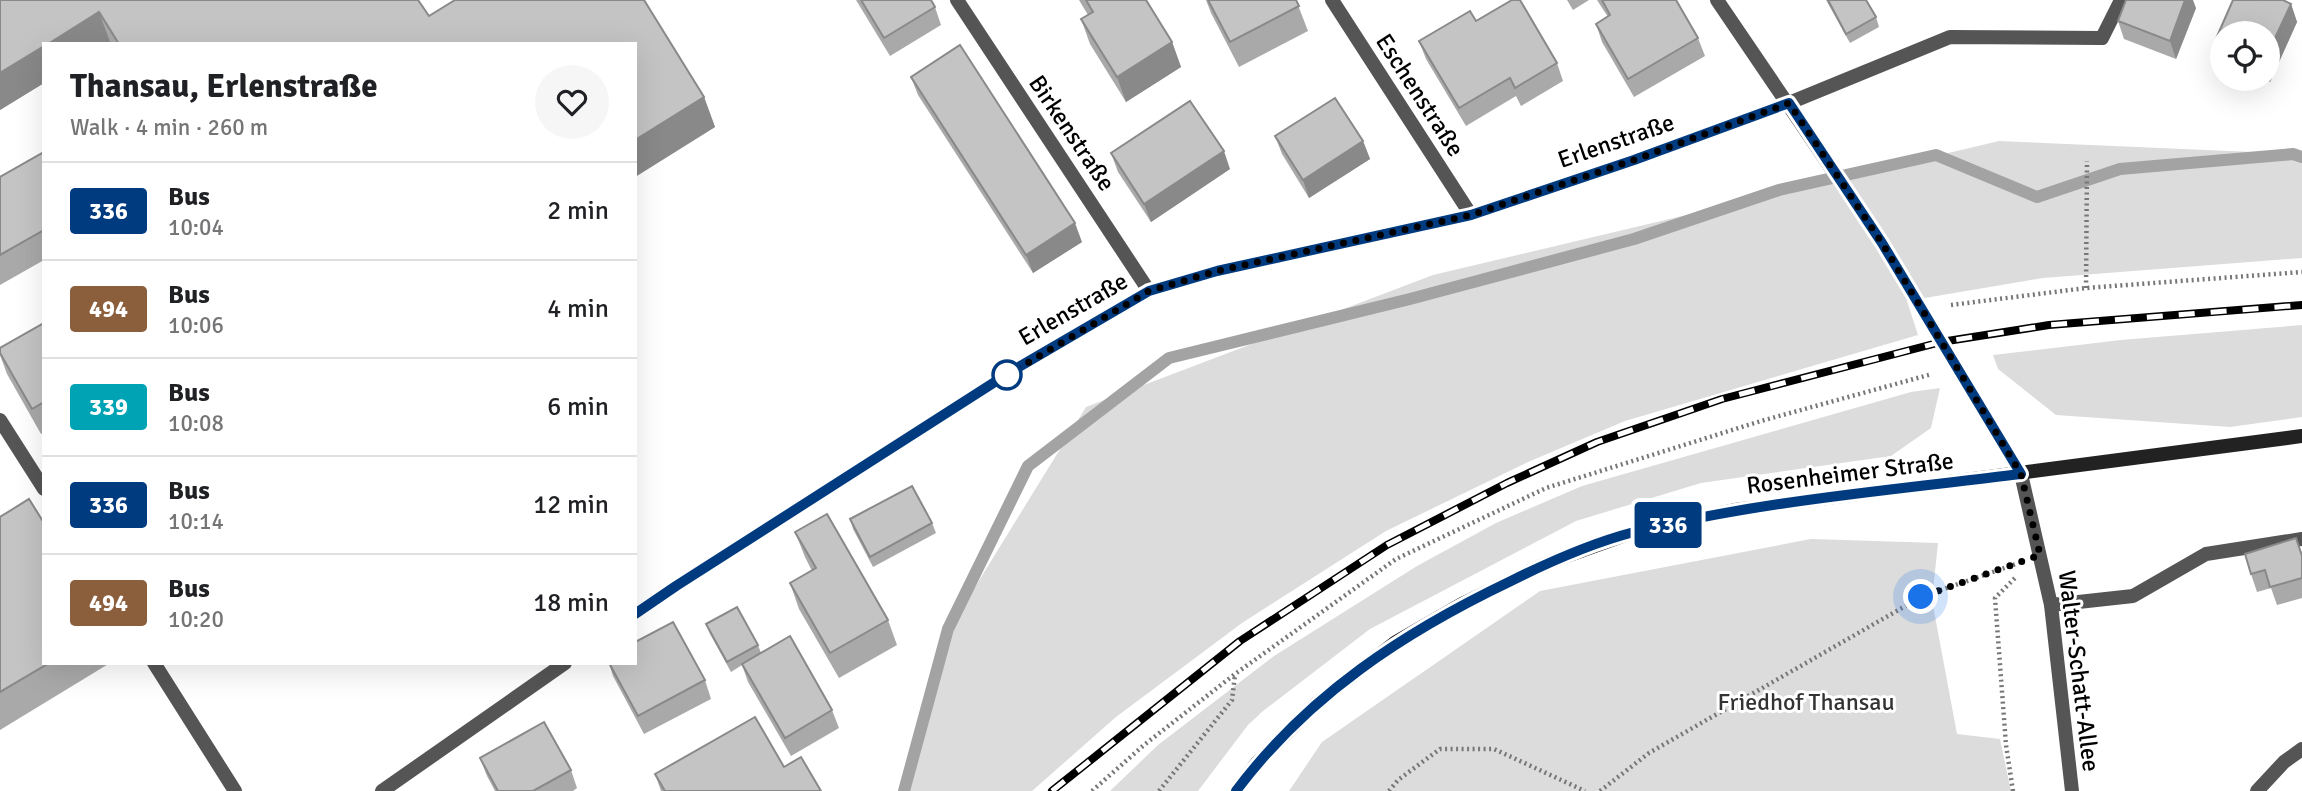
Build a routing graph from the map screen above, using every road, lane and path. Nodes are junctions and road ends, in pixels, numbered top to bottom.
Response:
1 (957, 0) edge
2 (1332, 0) edge
3 (1717, 0) edge
4 (2121, 0) edge
5 (1789, 103) junction
6 (2087, 161) dead end
7 (1471, 215) junction
8 (2302, 272) edge
9 (2086, 288) junction
10 (1149, 291) junction
11 (1922, 309) junction
12 (1957, 367) junction
13 (0, 420) edge
14 (2302, 436) edge
15 (2021, 474) junction
16 (42, 486) edge
17 (2302, 539) edge
18 (2040, 555) junction
19 (2052, 605) junction
20 (637, 613) edge
21 (155, 665) edge
22 (562, 665) edge
23 (1235, 674) junction
24 (2302, 748) edge
25 (235, 791) edge
26 (382, 791) edge
27 (1091, 791) edge
28 (1159, 791) edge
29 (1236, 791) edge
30 (1389, 791) edge
31 (1585, 791) edge
32 (1600, 791) edge
33 (2013, 791) edge
34 (2072, 791) edge
35 (2257, 791) edge

1 - 10 street, Birkenstraße
2 - 7 street, Eschenstraße
3 - 5 street
4 - 5 street, Erlenstraße
5 - 7 street, Erlenstraße
5 - 11 street
6 - 9 path
7 - 10 street, Erlenstraße
8 - 9 path
9 - 11 path
10 - 20 street, Erlenstraße
11 - 12 street
12 - 15 street
12 - 23 path
13 - 16 street
14 - 15 main road, Rosenheimer Straße
15 - 18 street, Walter-Schatt-Allee
15 - 29 main road, Rosenheimer Straße
17 - 19 street
18 - 19 street, Walter-Schatt-Allee
18 - 32 path
18 - 33 path
19 - 34 street, Walter-Schatt-Allee
21 - 25 street
22 - 26 street
23 - 27 path
23 - 28 path
24 - 35 street
30 - 31 path

